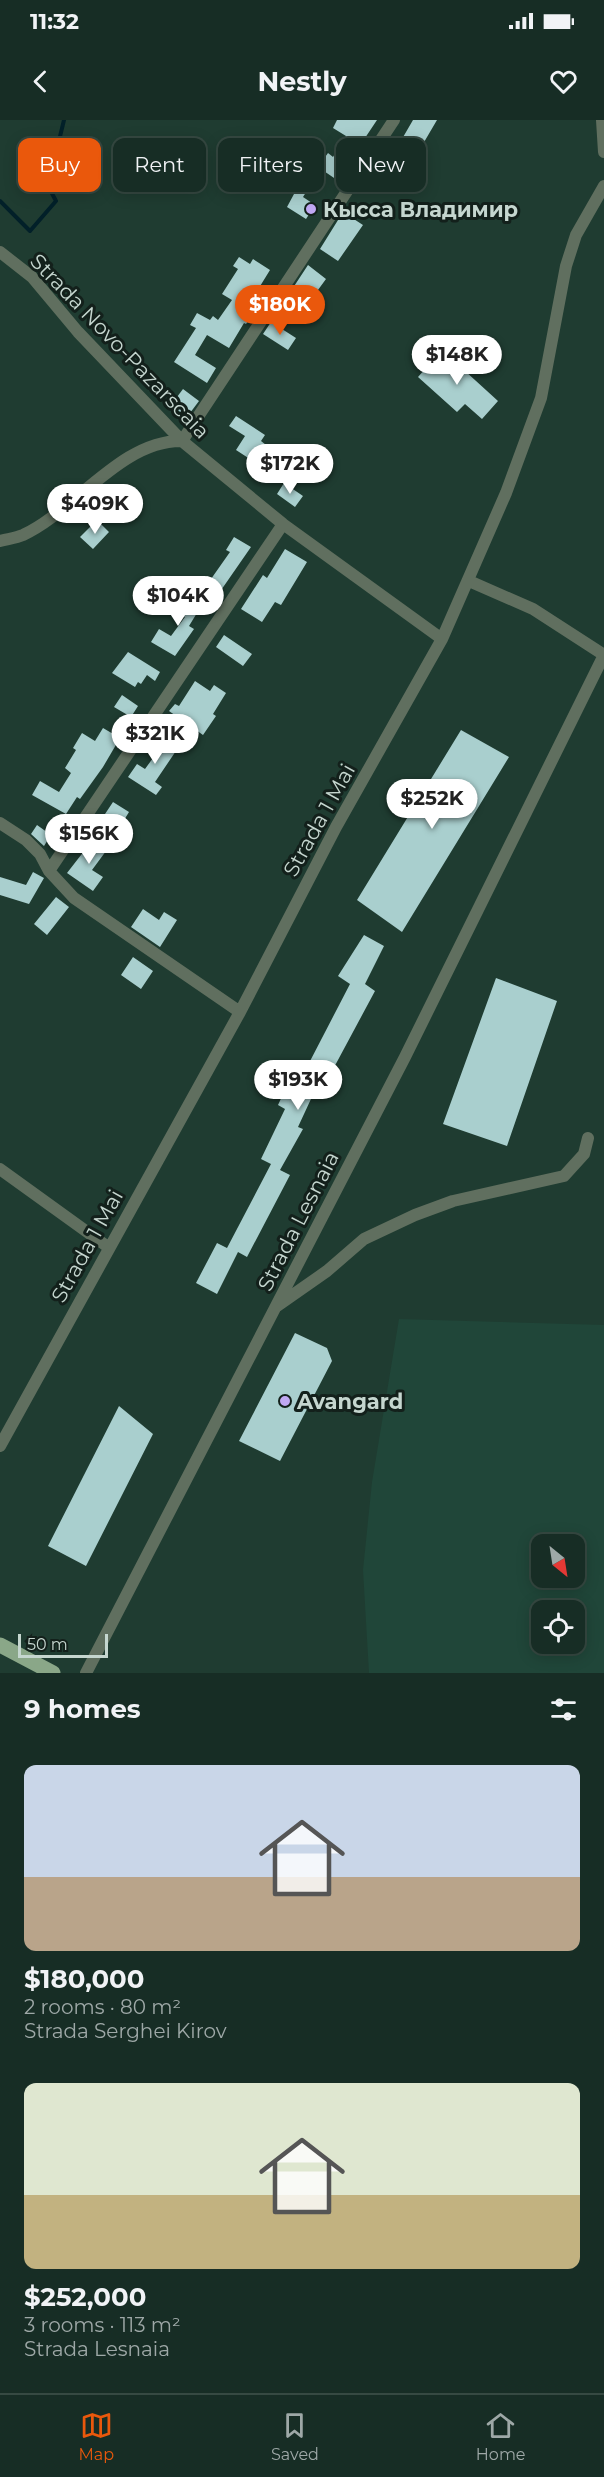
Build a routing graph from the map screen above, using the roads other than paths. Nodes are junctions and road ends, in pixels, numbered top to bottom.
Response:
1 (394, 120) edge
2 (602, 120) edge
3 (604, 152) edge
4 (604, 186) edge
5 (0, 252) edge
6 (182, 441) junction
7 (283, 524) junction
8 (0, 541) edge
9 (469, 581) junction
10 (442, 639) junction
11 (604, 655) edge
12 (0, 823) edge
13 (49, 871) junction
14 (240, 1012) junction
15 (588, 1138) dead end
16 (0, 1169) edge
17 (108, 1247) junction
18 (276, 1306) junction
19 (0, 1446) edge
20 (0, 1645) edge
21 (53, 1673) edge
22 (86, 1673) edge

1 - 6 street
2 - 3 street
4 - 9 street, Strada 1 Mai
5 - 6 street, Strada Novo-Pazarscaia
6 - 7 street, Strada Novo-Pazarscaia
6 - 8 street
7 - 10 street, Strada Novo-Pazarscaia
7 - 13 street
9 - 10 street, Strada 1 Mai
9 - 11 street
10 - 14 street, Strada 1 Mai
11 - 18 street, Strada Lesnaia
12 - 13 street
13 - 14 street
14 - 17 street, Strada 1 Mai
15 - 18 street
16 - 17 street
17 - 19 street, Strada 1 Mai
18 - 22 street, Strada Lesnaia
20 - 21 main road

